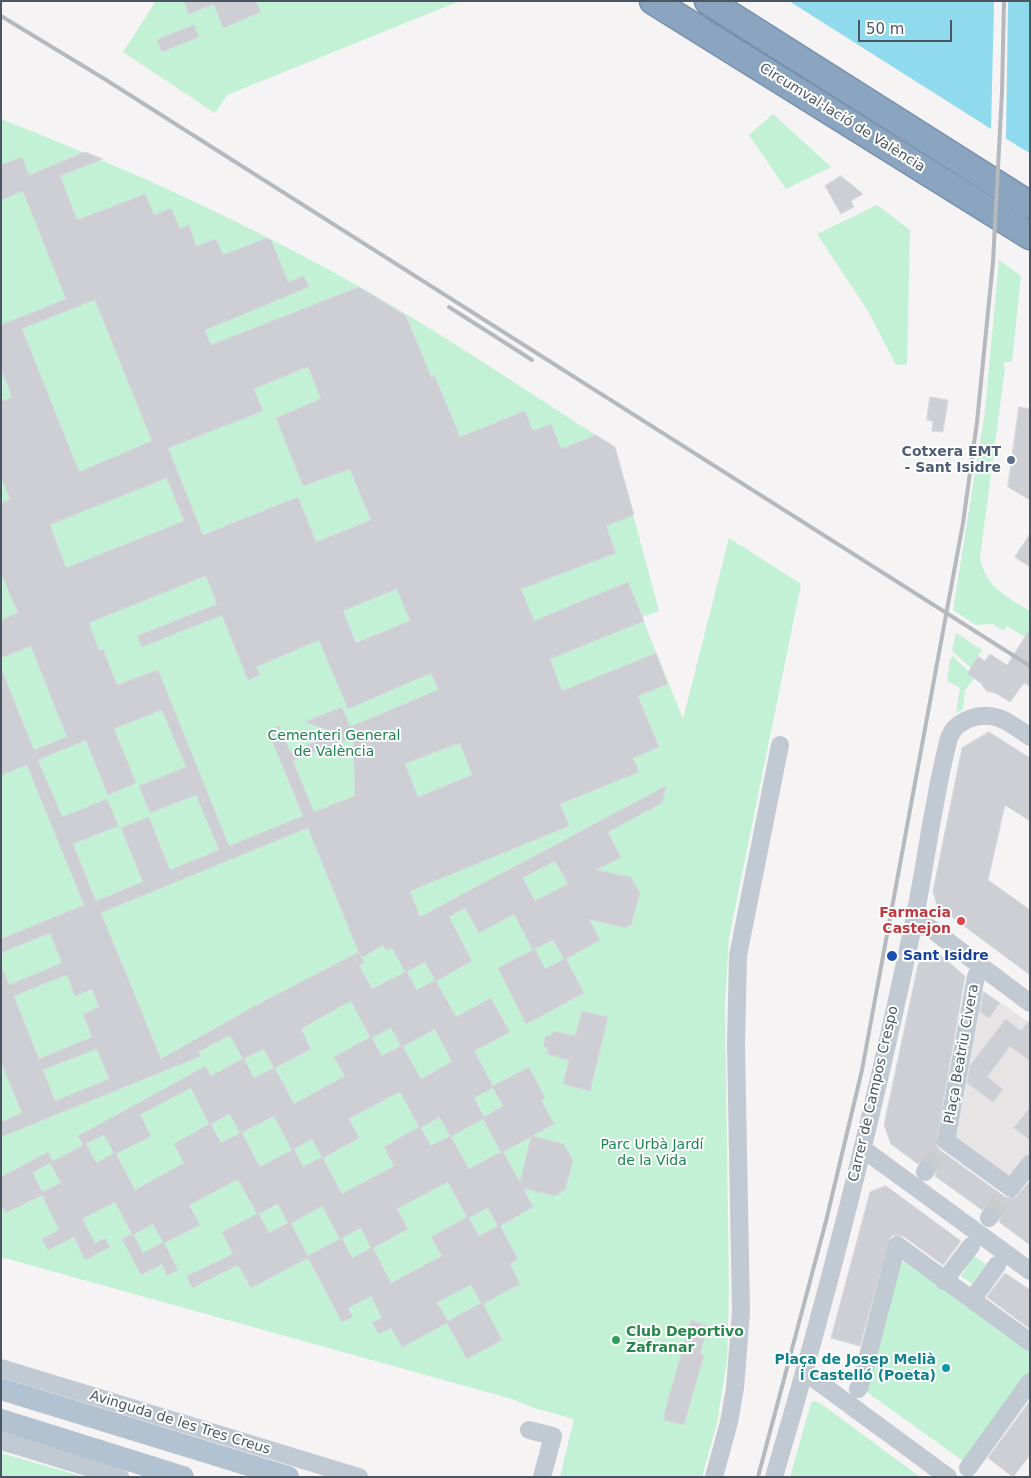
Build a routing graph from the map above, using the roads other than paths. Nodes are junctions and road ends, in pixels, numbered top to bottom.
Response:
1 (653, 1) edge
2 (708, 1) edge
3 (1030, 205) edge
4 (1030, 236) edge
5 (1030, 736) edge
6 (780, 745) dead end
7 (913, 925) junction
8 (976, 976) dead end
9 (1030, 1003) edge
10 (863, 1149) junction
11 (1030, 1164) edge
12 (971, 1246) dead end
13 (997, 1265) dead end
14 (1030, 1271) edge
15 (944, 1281) junction
16 (972, 1300) junction
17 (1030, 1342) edge
18 (1, 1368) edge
19 (805, 1372) junction
20 (1030, 1382) edge
21 (1, 1389) edge
22 (858, 1389) dead end
23 (1, 1420) edge
24 (528, 1430) dead end
25 (1, 1441) edge
26 (968, 1468) dead end
27 (120, 1477) edge
28 (184, 1477) edge
29 (288, 1477) edge
30 (359, 1477) edge
31 (542, 1477) edge
32 (714, 1477) edge
33 (774, 1477) edge
34 (948, 1477) edge

1 - 4 highway, Circumval·lació de València
2 - 3 highway, Circumval·lació de València
5 - 7 street, Carrer de Campos Crespo
6 - 32 street
7 - 9 street
7 - 10 street, Carrer de Campos Crespo
8 - 11 street, Plaça Beatriu Civera
10 - 14 street
10 - 19 street, Carrer de Campos Crespo
12 - 15 street
13 - 16 street
15 - 16 street
15 - 22 street
16 - 17 street
18 - 30 street, Avinguda de les Tres Creus
19 - 33 street, Carrer de Campos Crespo
19 - 34 street
20 - 26 street
21 - 29 main road, Avinguda de les Tres Creus
23 - 28 main road
24 - 31 street
25 - 27 street

